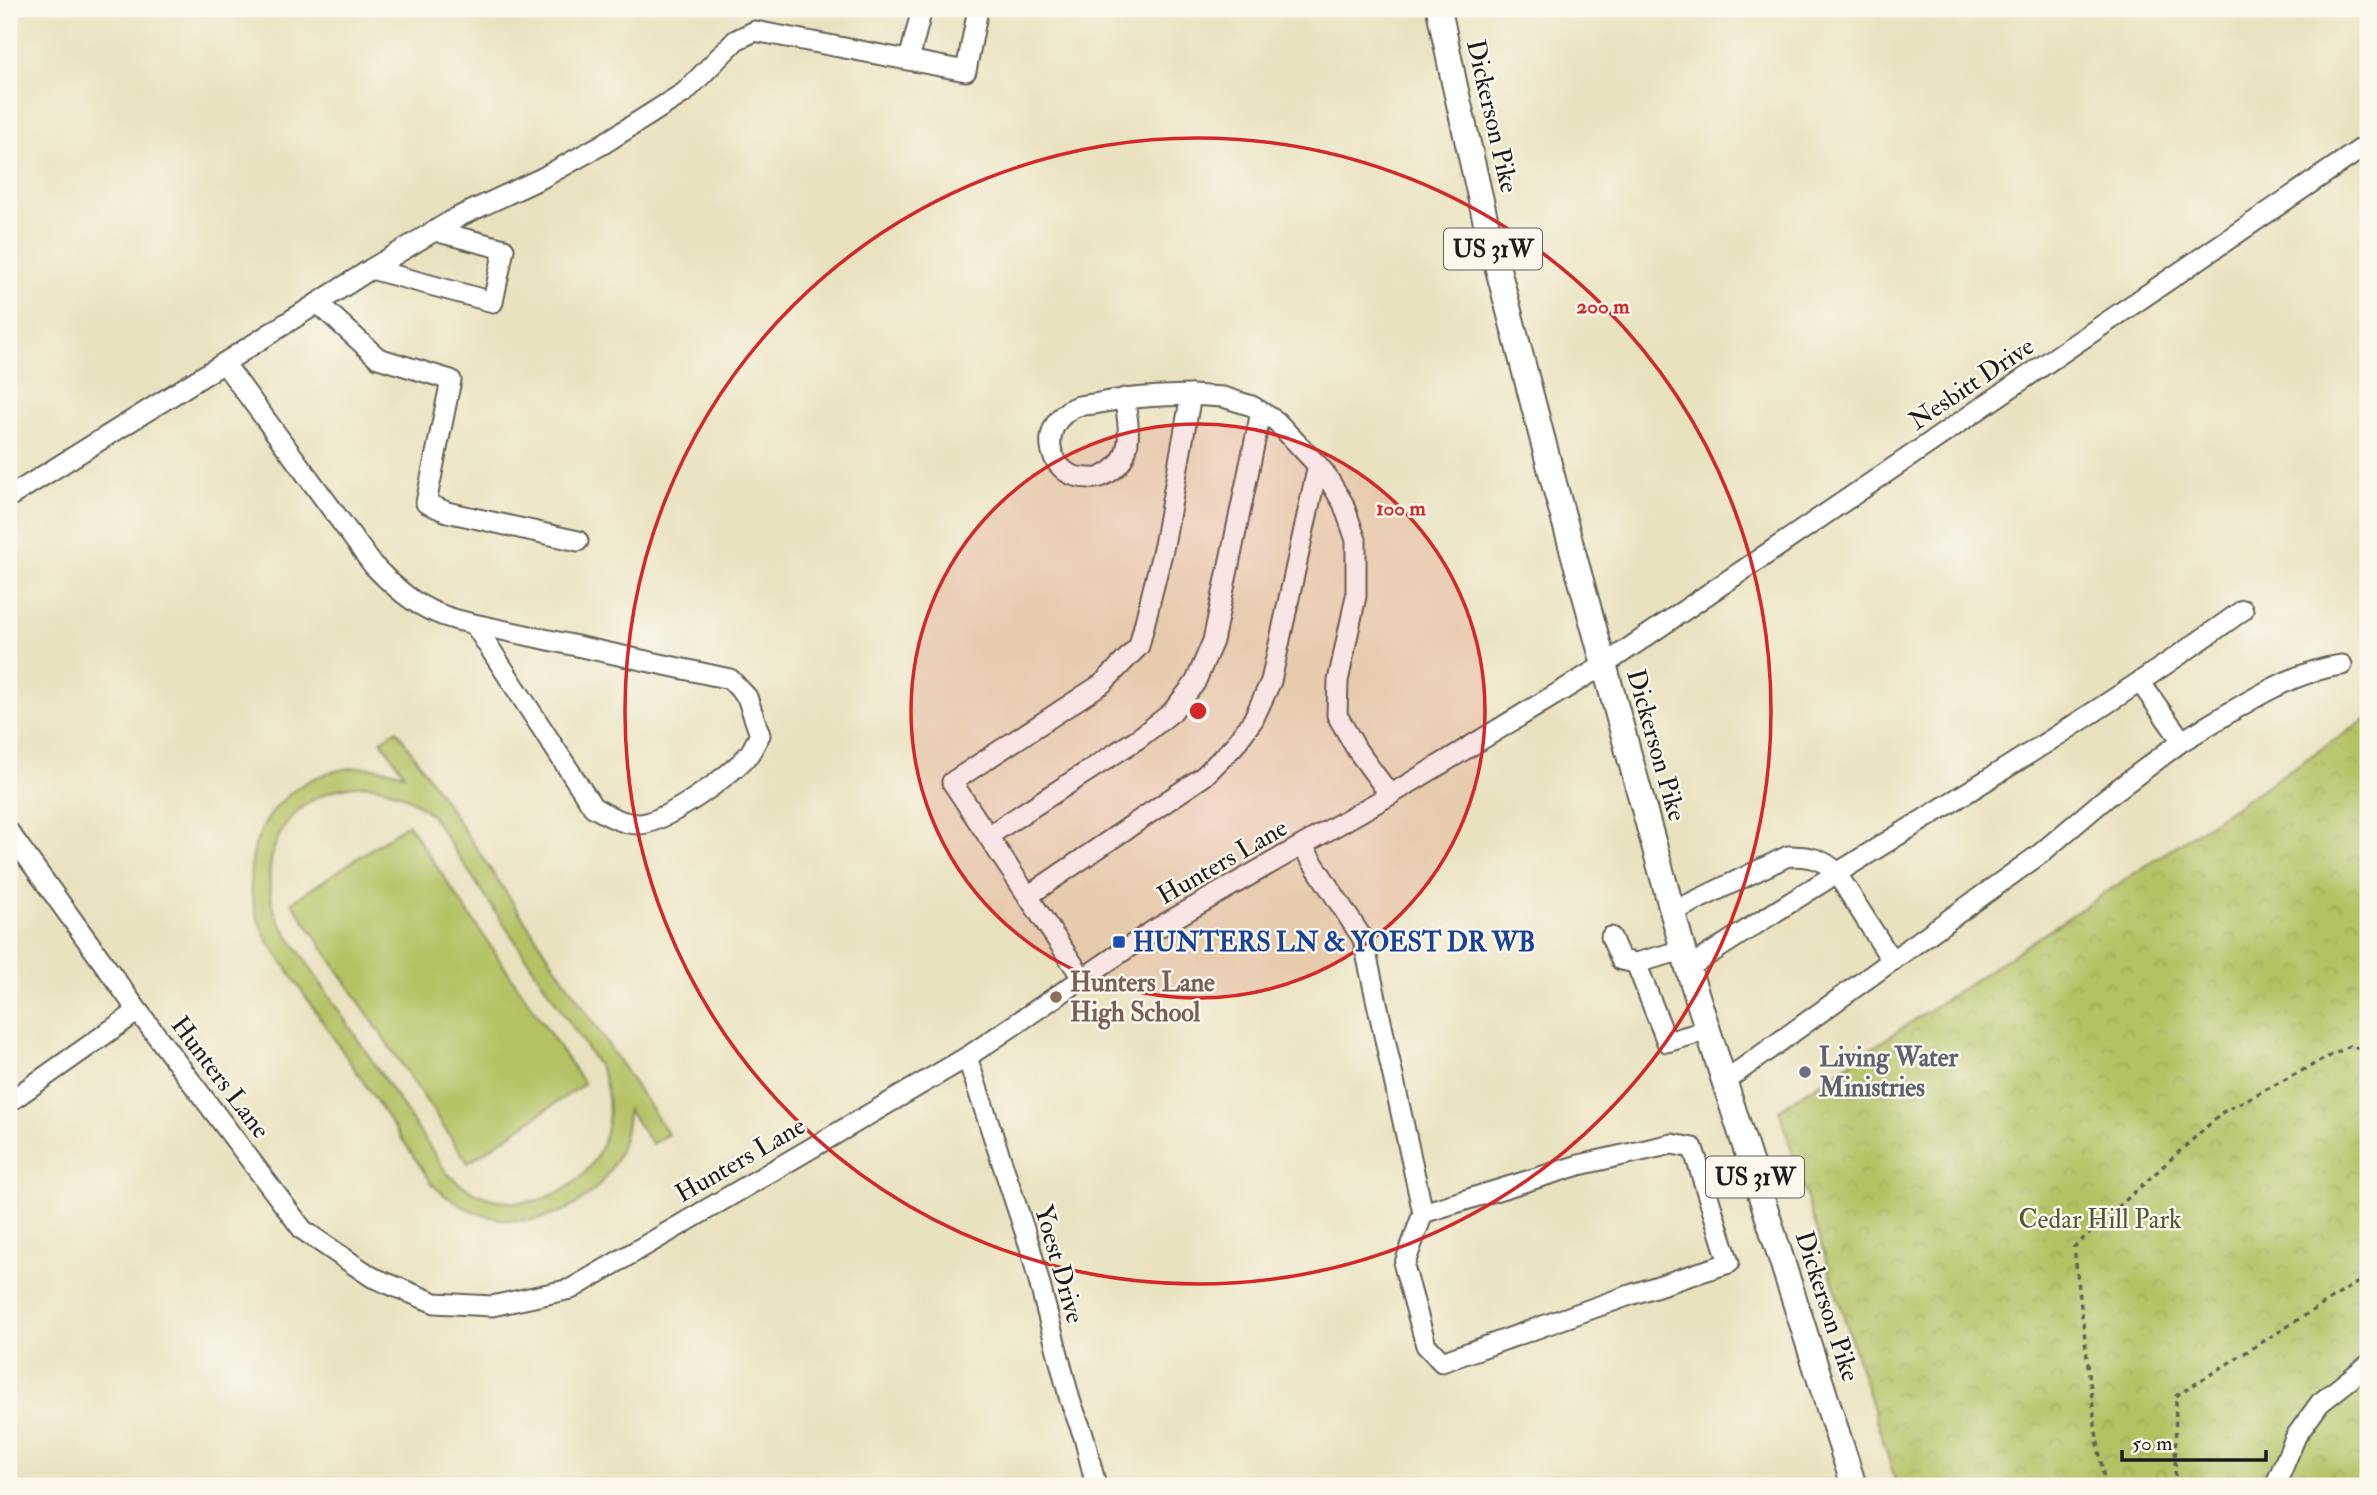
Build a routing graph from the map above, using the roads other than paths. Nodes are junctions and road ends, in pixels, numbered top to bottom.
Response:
1 (922, 9) edge
2 (978, 9) edge
3 (1439, 9) edge
4 (909, 60) junction
5 (2368, 144) edge
6 (435, 230) junction
7 (371, 268) junction
8 (318, 303) junction
9 (224, 363) junction
10 (1191, 395) junction
11 (1124, 398) junction
12 (1261, 412) junction
13 (1318, 465) junction
14 (9, 497) edge
15 (578, 541) dead end
16 (2243, 610) dead end
17 (474, 624) junction
18 (1604, 665) junction
19 (2342, 665) dead end
20 (2140, 682) junction
21 (2182, 741) junction
22 (1390, 795) junction
23 (9, 832) edge
24 (988, 836) junction
25 (1302, 846) junction
26 (1836, 872) junction
27 (1028, 896) junction
28 (1672, 912) junction
29 (1611, 937) dead end
30 (1685, 959) junction
31 (1892, 961) junction
32 (1636, 963) junction
33 (1083, 979) junction
34 (138, 1011) junction
35 (1708, 1030) junction
36 (967, 1057) junction
37 (1725, 1081) junction
38 (9, 1102) edge
39 (1423, 1213) junction
40 (2368, 1365) edge
41 (1096, 1486) edge
42 (1854, 1486) edge
43 (2275, 1486) edge

1 - 4 street
2 - 4 street
3 - 18 main road, Dickerson Pike / US 31W
4 - 6 street
5 - 18 street, Nesbitt Drive
6 - 7 street
6 - 7 street
7 - 8 street
8 - 9 street
8 - 15 street
9 - 14 street
9 - 17 street
10 - 11 street
10 - 12 street
10 - 24 street
11 - 11 street
12 - 13 street
12 - 24 street
13 - 22 street
13 - 27 street
16 - 20 street
17 - 17 street
18 - 22 street, Hunters Lane
18 - 28 main road, Dickerson Pike / US 31W
19 - 21 street
20 - 21 street
20 - 26 street
21 - 31 street
22 - 25 street, Hunters Lane
23 - 34 street, Hunters Lane
24 - 27 street
25 - 33 street, Hunters Lane
25 - 39 street
26 - 28 street
26 - 30 street
26 - 31 street
27 - 33 street
28 - 30 main road, Dickerson Pike / US 31W
29 - 32 street
30 - 32 street
30 - 35 main road, Dickerson Pike / US 31W
31 - 37 street
32 - 35 street
33 - 36 street, Hunters Lane
34 - 36 street, Hunters Lane
34 - 38 street
35 - 37 main road, Dickerson Pike / US 31W
36 - 41 street, Yoest Drive
37 - 42 main road, Dickerson Pike / US 31W
39 - 39 street
40 - 43 street

